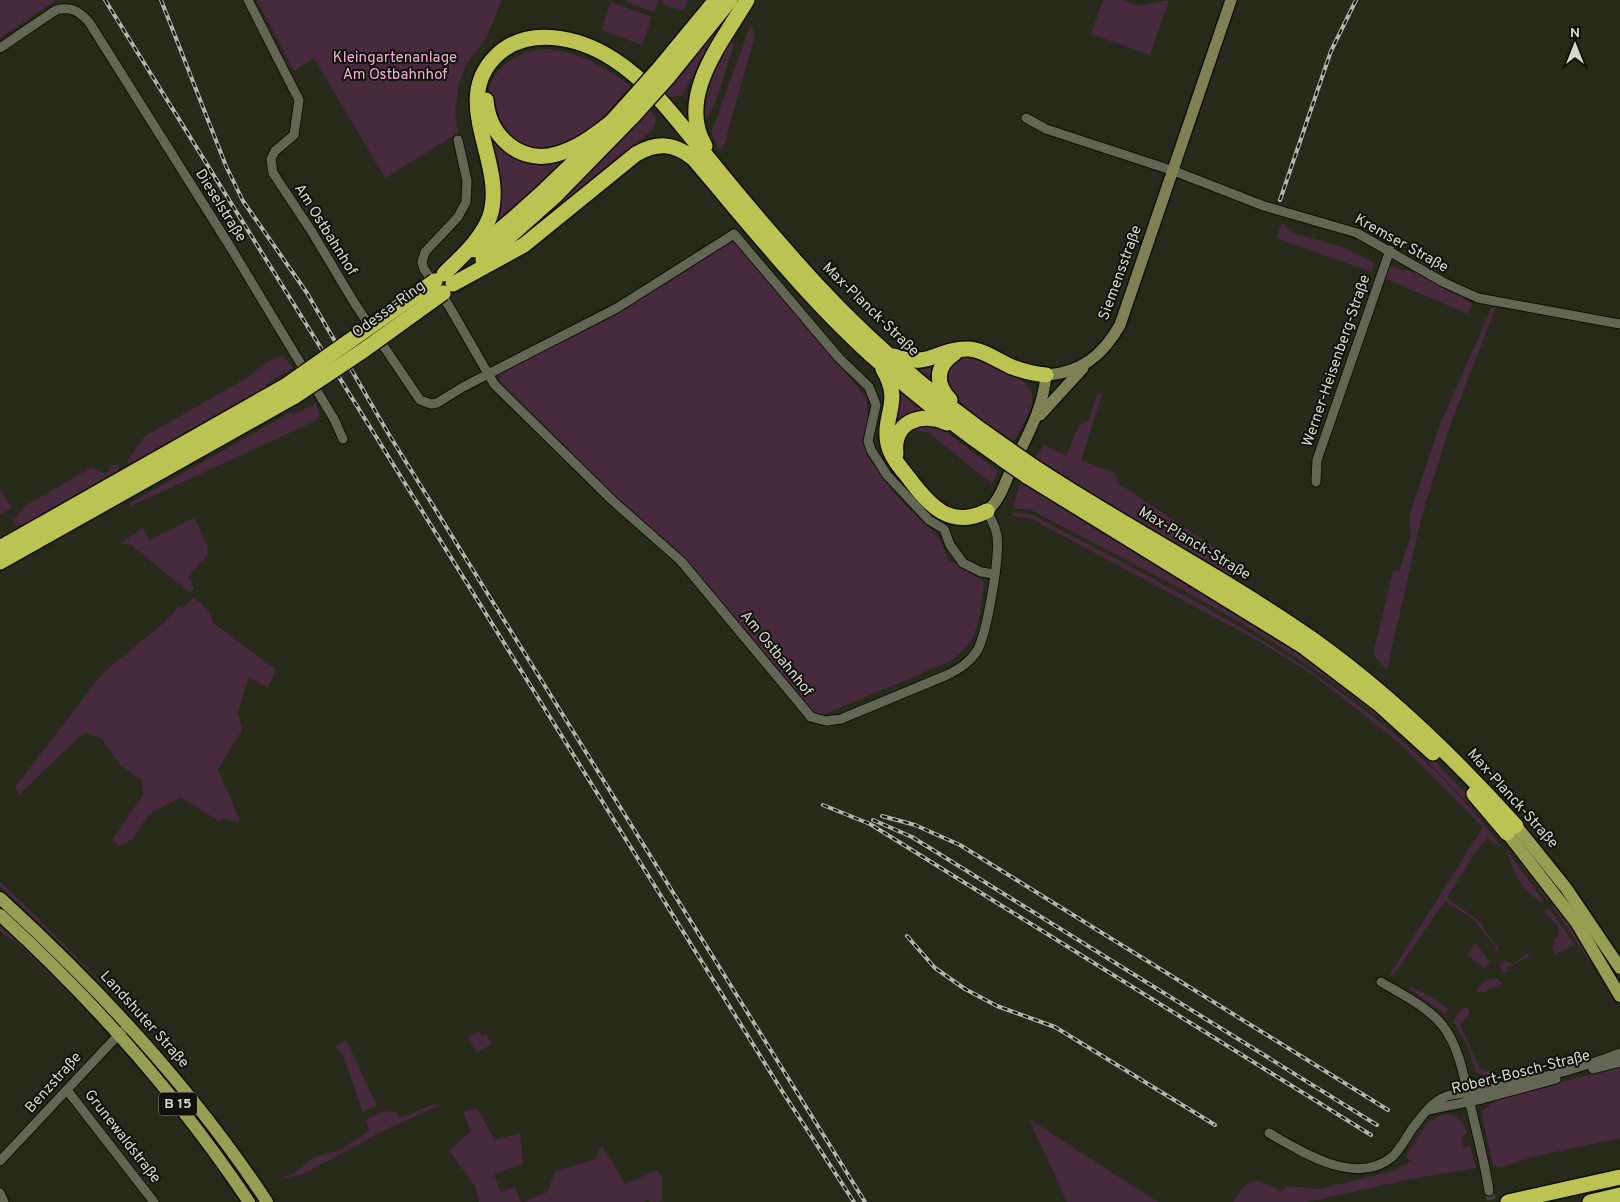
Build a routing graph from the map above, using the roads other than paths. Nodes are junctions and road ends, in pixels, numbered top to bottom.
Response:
1 (248, 0) edge
2 (716, 0) edge
3 (730, 0) edge
4 (747, 0) edge
5 (1231, 0) edge
6 (0, 48) edge
7 (663, 73) junction
8 (630, 110) junction
9 (1026, 118) dead end
10 (614, 121) junction
11 (458, 140) dead end
12 (1174, 171) junction
13 (724, 176) junction
14 (752, 227) junction
15 (1390, 250) junction
16 (444, 283) junction
17 (1620, 324) edge
18 (961, 349) junction
19 (883, 358) junction
20 (1088, 363) junction
21 (489, 374) junction
22 (1046, 375) junction
23 (291, 391) junction
24 (1036, 419) junction
25 (962, 423) junction
26 (343, 439) dead end
27 (897, 463) junction
28 (1316, 482) dead end
29 (987, 511) junction
30 (0, 548) edge
31 (0, 562) edge
32 (994, 574) junction
33 (1512, 829) junction
34 (0, 898) edge
35 (0, 915) edge
36 (1620, 968) edge
37 (1381, 982) dead end
38 (1620, 996) edge
39 (129, 1024) junction
40 (119, 1035) junction
41 (1620, 1053) edge
42 (1620, 1062) edge
43 (67, 1090) junction
44 (1468, 1097) junction
45 (1270, 1133) dead end
46 (0, 1161) edge
47 (1620, 1177) edge
48 (1489, 1191) tunnel mouth
49 (0, 1193) edge
50 (1620, 1195) edge
51 (4, 1202) edge
52 (154, 1202) edge
53 (249, 1202) edge
54 (267, 1202) edge
55 (1508, 1202) edge
56 (1590, 1202) edge

1 - 21 street, Am Ostbahnhof
2 - 7 highway, Odessa-Ring
3 - 7 highway, Odessa-Ring
4 - 13 highway
5 - 12 street, Siemensstraße
6 - 26 street, Dieselstraße
7 - 8 highway, Odessa-Ring, bridge
8 - 10 highway, Odessa-Ring
8 - 16 highway, Odessa-Ring
9 - 12 street
10 - 14 highway
10 - 16 highway, Odessa-Ring
11 - 21 street, Am Ostbahnhof
12 - 15 street, Kremser Straße
12 - 20 street, Siemensstraße
13 - 16 highway
13 - 19 highway, Max-Planck-Straße
14 - 16 highway
14 - 19 highway, Max-Planck-Straße
15 - 17 street, Kremser Straße
15 - 28 street, Werner-Heisenberg-Straße
16 - 23 highway, Odessa-Ring, bridge
18 - 19 highway
18 - 22 highway
18 - 25 highway
19 - 25 highway, Max-Planck-Straße
19 - 27 highway
20 - 22 street, Siemensstraße
20 - 24 street
21 - 32 street, Am Ostbahnhof
21 - 32 street, Am Ostbahnhof
22 - 24 street
23 - 30 highway, Odessa-Ring
23 - 31 highway, Odessa-Ring
24 - 29 street
25 - 27 highway
25 - 33 highway, Max-Planck-Straße, bridge
27 - 29 highway
29 - 32 street, Am Ostbahnhof
33 - 36 main road, Max-Planck-Straße
33 - 38 main road, Max-Planck-Straße
34 - 39 main road, Landshuter Straße / B 15
35 - 40 main road, Landshuter Straße / B 15
37 - 44 street, Robert-Bosch-Straße
39 - 40 street, Benzstraße
39 - 54 main road, Landshuter Straße / B 15
40 - 43 street, Benzstraße
40 - 53 main road, Landshuter Straße / B 15
41 - 44 street, Robert-Bosch-Straße
42 - 44 street, Robert-Bosch-Straße
43 - 46 street, Benzstraße
43 - 52 street, Grunewaldstraße
44 - 45 street, Robert-Bosch-Straße
44 - 48 street
47 - 55 highway
49 - 51 street
50 - 56 highway

